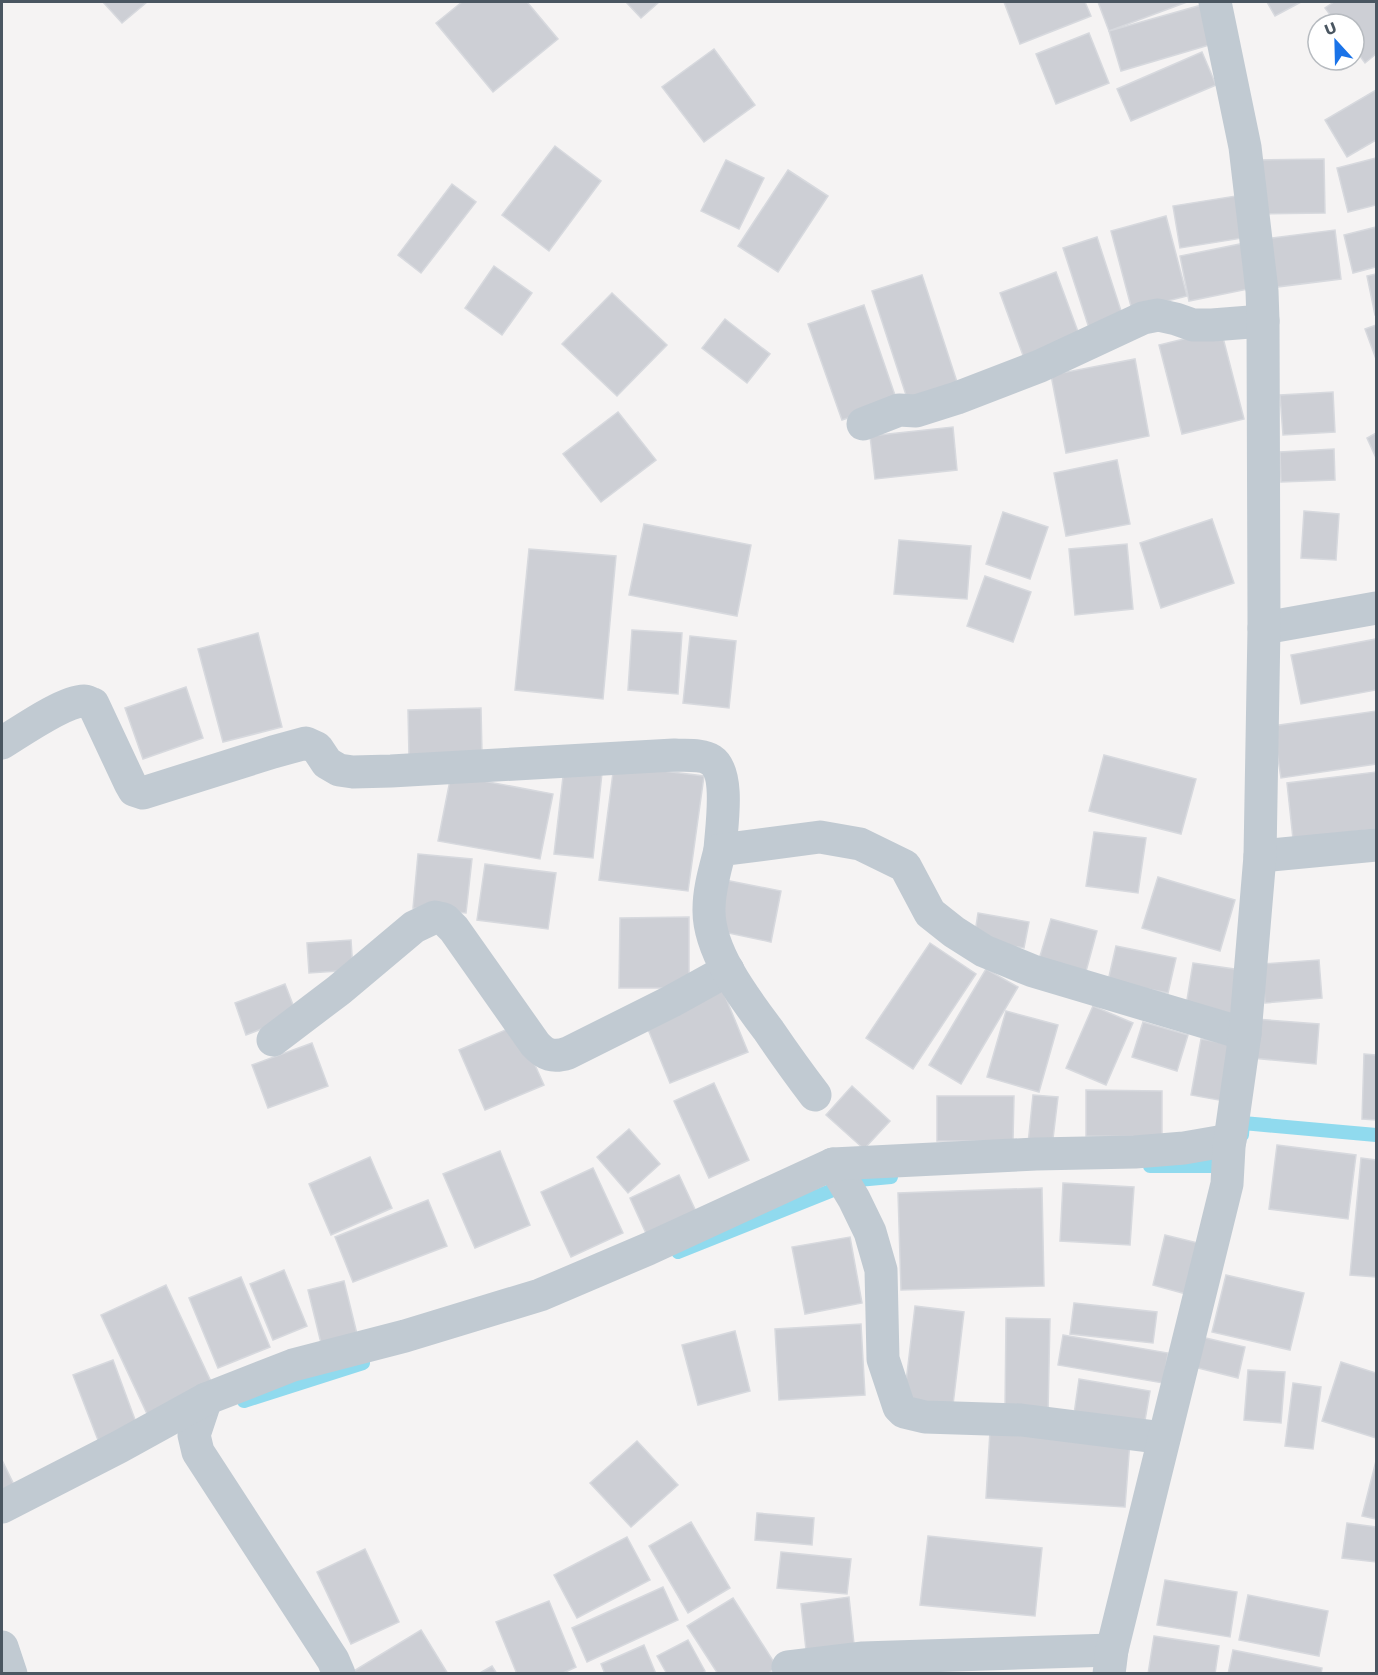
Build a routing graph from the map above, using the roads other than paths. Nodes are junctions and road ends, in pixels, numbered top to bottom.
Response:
1 (1215, 2) edge
2 (1263, 321) junction
3 (863, 424) dead end
4 (1377, 608) edge
5 (1264, 628) junction
6 (2, 743) edge
7 (1377, 845) edge
8 (720, 850) junction
9 (1260, 856) junction
10 (728, 970) junction
11 (1245, 1034) junction
12 (273, 1040) dead end
13 (815, 1095) dead end
14 (1229, 1143) junction
15 (836, 1167) junction
16 (205, 1401) junction
17 (1164, 1438) junction
18 (2, 1507) edge
19 (2, 1647) edge
20 (1111, 1662) edge
21 (788, 1667) dead end
22 (11, 1674) edge
23 (339, 1674) edge

1 - 2 street
2 - 3 street
2 - 5 street
4 - 5 street
5 - 9 street
6 - 8 street
7 - 9 street
8 - 10 street
8 - 11 street
9 - 11 street
10 - 12 street
10 - 13 street
11 - 14 street
14 - 15 street
14 - 17 street
15 - 16 street
15 - 17 street
16 - 18 street
16 - 23 street
17 - 20 street
19 - 22 street
20 - 21 street

